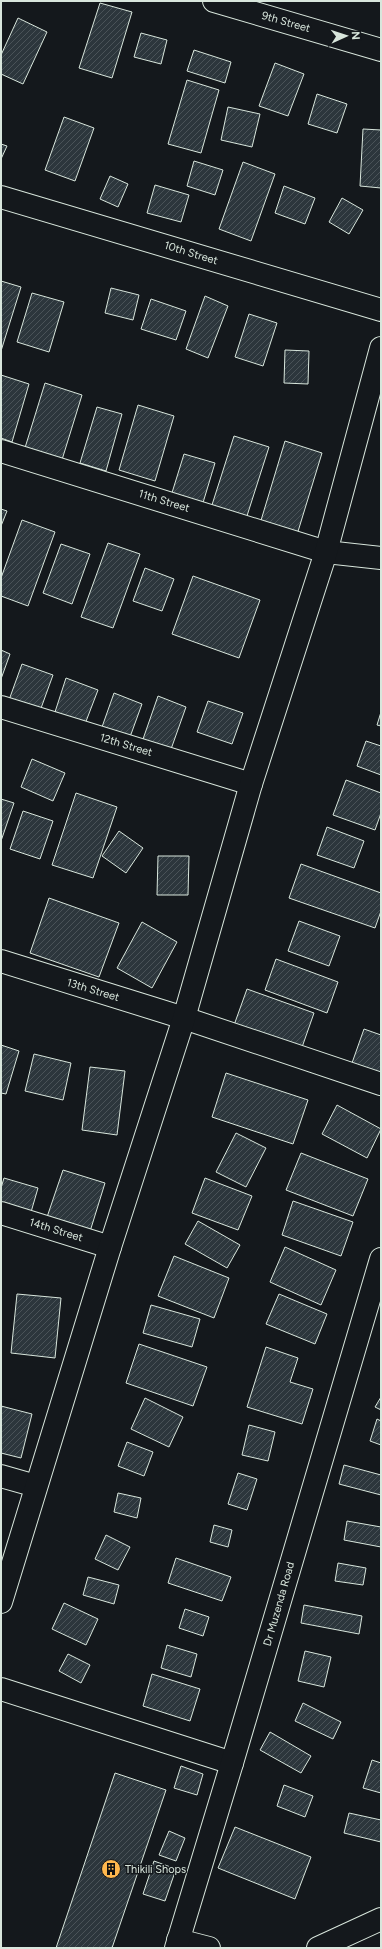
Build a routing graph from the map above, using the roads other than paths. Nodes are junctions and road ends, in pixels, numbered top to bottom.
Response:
1 (214, 1) edge
2 (381, 50) edge
3 (1, 197) edge
4 (381, 310) edge
5 (381, 348) edge
6 (1, 451) edge
7 (326, 552) junction
8 (381, 558) edge
9 (1, 706) edge
10 (251, 784) junction
11 (1, 961) edge
12 (184, 1018) junction
13 (381, 1084) edge
14 (1, 1214) edge
15 (110, 1247) junction
16 (381, 1259) edge
17 (1, 1476) edge
18 (36, 1486) junction
19 (1, 1602) edge
20 (1, 1689) edge
21 (232, 1762) junction
22 (381, 1919) edge
23 (177, 1944) edge
24 (209, 1948) edge
25 (318, 1948) edge

1 - 2 street, 9th Street
3 - 4 street, 10th Street
5 - 7 street
6 - 7 street, 11th Street
7 - 8 street
7 - 10 street
9 - 10 street, 12th Street
10 - 12 street
11 - 12 street, 13th Street
12 - 13 street, 13th Street
12 - 15 street
14 - 15 street, 14th Street
15 - 18 street
16 - 21 street, Dr Muzenda Road
17 - 18 street
18 - 19 street
20 - 21 street
21 - 23 street, Dr Muzenda Road
22 - 25 street
23 - 24 street

